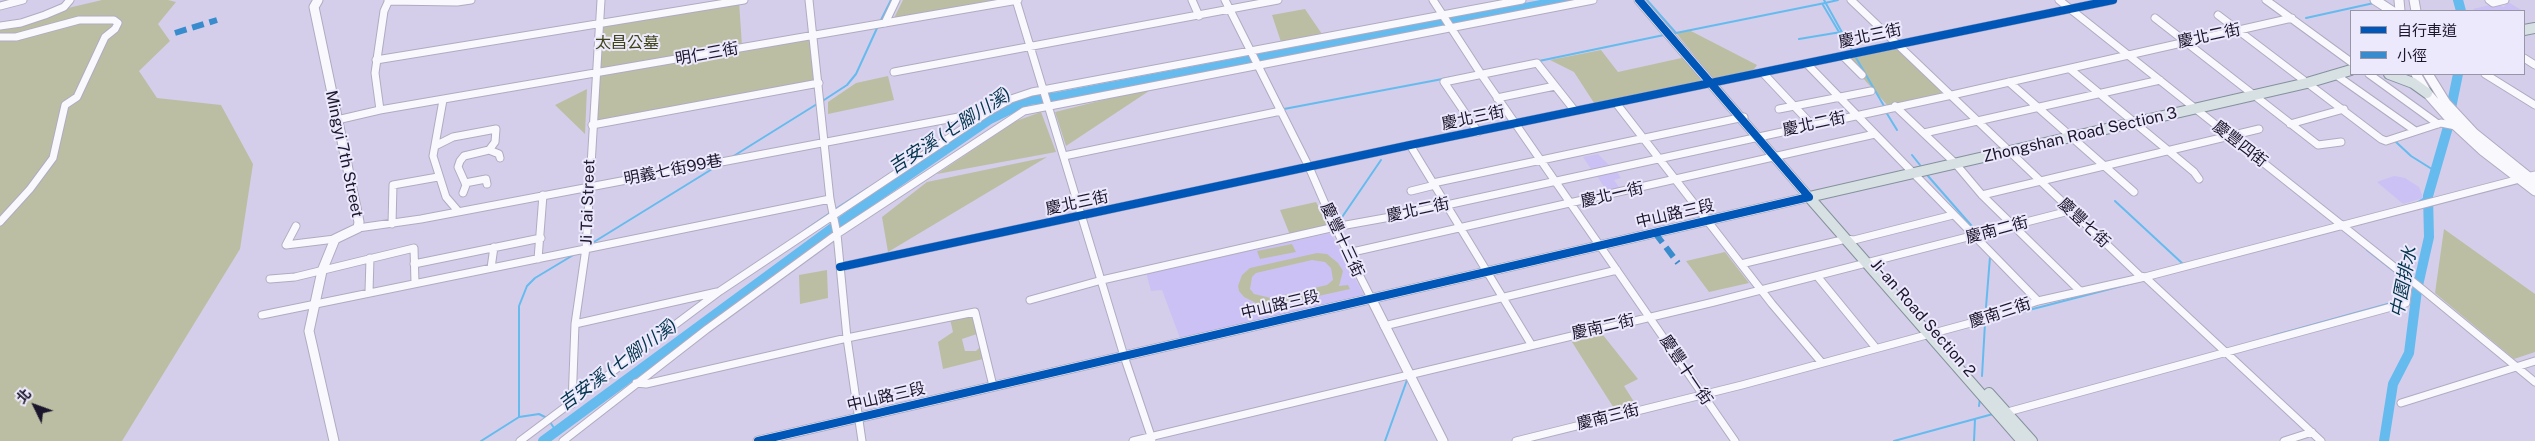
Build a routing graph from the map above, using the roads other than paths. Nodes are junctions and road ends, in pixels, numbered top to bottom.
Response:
1 (23, 0) edge
2 (70, 0) edge
3 (318, 0) edge
4 (389, 0) edge
5 (471, 0) edge
6 (601, 0) edge
7 (744, 0) edge
8 (809, 0) edge
9 (896, 0) edge
10 (1017, 0) edge
11 (1192, 0) edge
12 (1225, 0) edge
13 (1278, 0) edge
14 (1433, 0) edge
15 (1522, 0) edge
16 (1593, 0) edge
17 (1639, 0) edge
18 (1644, 0) edge
19 (1851, 0) edge
20 (2059, 0) edge
21 (2113, 0) edge
22 (2266, 0) edge
23 (2375, 0) edge
24 (2489, 0) edge
25 (2505, 0) edge
26 (0, 6) edge
27 (2070, 9) junction
28 (1230, 10) junction
29 (2390, 10) edge
30 (1444, 15) junction
31 (1199, 16) junction
32 (2218, 16) dead end
33 (2154, 18) dead end
34 (2292, 18) junction
35 (881, 24) junction
36 (599, 25) junction
37 (0, 26) edge
38 (1451, 27) junction
39 (2238, 30) junction
40 (813, 36) junction
41 (0, 37) edge
42 (2186, 41) junction
43 (1898, 44) junction
44 (1031, 47) junction
45 (1251, 51) junction
46 (2128, 54) junction
47 (1843, 56) junction
48 (376, 60) junction
49 (2350, 61) edge
50 (1258, 64) junction
51 (1807, 64) junction
52 (2070, 69) junction
53 (2350, 70) edge
54 (894, 72) dead end
55 (595, 73) junction
56 (1763, 73) junction
57 (1481, 74) junction
58 (1862, 75) dead end
59 (2336, 75) junction
60 (2370, 75) edge
61 (2393, 75) edge
62 (2417, 75) edge
63 (2429, 75) edge
64 (2487, 75) edge
65 (2160, 80) junction
66 (2009, 82) junction
67 (819, 83) junction
68 (1713, 83) junction
69 (2307, 83) junction
70 (1555, 86) junction
71 (1044, 91) junction
72 (1871, 91) dead end
73 (2099, 93) junction
74 (2426, 93) junction
75 (2253, 94) junction
76 (1952, 95) junction
77 (1838, 97) junction
78 (1497, 98) junction
79 (443, 100) junction
80 (1616, 103) junction
81 (1047, 104) junction
82 (2535, 105) edge
83 (1895, 106) junction
84 (1794, 107) junction
85 (2038, 107) junction
86 (2194, 108) junction
87 (2344, 109) junction
88 (380, 110) junction
89 (1780, 110) dead end
90 (1281, 111) junction
91 (1575, 111) junction
92 (988, 112) junction
93 (1856, 115) junction
94 (1739, 118) junction
95 (337, 120) junction
96 (1979, 120) junction
97 (2133, 122) junction
98 (1516, 123) junction
99 (2290, 124) junction
100 (2438, 124) junction
101 (592, 125) junction
102 (1812, 125) junction
103 (2456, 126) junction
104 (2259, 129) dead end
105 (2414, 130) junction
106 (1478, 132) junction
107 (1924, 133) junction
108 (1875, 134) junction
109 (2071, 136) junction
110 (2230, 136) junction
111 (1758, 137) junction
112 (1643, 139) junction
113 (825, 142) junction
114 (2341, 142) dead end
115 (1410, 145) junction
116 (435, 146) junction
117 (489, 150) junction
118 (2168, 150) junction
119 (2010, 152) junction
120 (1064, 156) junction
121 (1776, 156) junction
122 (500, 158) dead end
123 (1659, 158) junction
124 (1542, 161) junction
125 (1955, 163) junction
126 (2105, 166) junction
127 (1309, 167) junction
128 (1912, 173) junction
129 (438, 177) junction
130 (2528, 178) edge
131 (2199, 179) dead end
132 (1676, 180) junction
133 (1555, 181) junction
134 (2041, 181) junction
135 (465, 183) junction
136 (487, 184) dead end
137 (1434, 184) junction
138 (588, 187) junction
139 (1411, 191) dead end
140 (2535, 191) edge
141 (2134, 192) dead end
142 (463, 193) dead end
143 (543, 195) junction
144 (1982, 195) junction
145 (1812, 196) junction
146 (830, 199) junction
147 (1446, 204) junction
148 (1572, 204) junction
149 (2073, 210) junction
150 (458, 212) junction
151 (834, 215) junction
152 (1953, 215) junction
153 (1082, 216) junction
154 (1708, 220) junction
155 (0, 222) edge
156 (392, 224) junction
157 (296, 226) dead end
158 (1460, 226) junction
159 (2014, 226) junction
160 (2342, 226) junction
161 (1335, 227) junction
162 (358, 228) junction
163 (837, 234) junction
164 (1974, 237) junction
165 (541, 238) junction
166 (336, 239) junction
167 (1850, 240) junction
168 (1601, 245) junction
169 (494, 247) junction
170 (586, 248) junction
171 (1348, 253) junction
172 (370, 258) junction
173 (538, 259) junction
174 (1871, 263) junction
175 (414, 264) junction
176 (1741, 264) junction
177 (840, 267) junction
178 (491, 268) junction
179 (1617, 270) junction
180 (322, 271) junction
181 (1486, 272) junction
182 (1817, 276) junction
183 (2144, 277) junction
184 (270, 278) dead end
185 (2409, 278) junction
186 (1102, 280) junction
187 (415, 283) junction
188 (1763, 289) junction
189 (720, 291) junction
190 (2080, 291) junction
191 (369, 292) junction
192 (1371, 298) junction
193 (1502, 298) junction
194 (1030, 300) dead end
195 (2038, 301) junction
196 (317, 302) junction
197 (262, 315) dead end
198 (1650, 316) junction
199 (576, 324) junction
200 (1384, 326) junction
201 (1932, 333) junction
202 (847, 338) junction
203 (1531, 344) junction
204 (1876, 348) junction
205 (2225, 352) junction
206 (1124, 356) junction
207 (2535, 361) edge
208 (1822, 362) junction
209 (2516, 367) junction
210 (1410, 374) junction
211 (2535, 382) edge
212 (636, 383) junction
213 (993, 386) junction
214 (1701, 394) junction
215 (2401, 403) dead end
216 (572, 404) junction
217 (2003, 414) junction
218 (859, 417) junction
219 (2312, 432) junction
220 (1152, 439) edge
221 (334, 441) edge
222 (520, 441) edge
223 (563, 441) edge
224 (758, 441) edge
225 (862, 441) edge
226 (1133, 441) edge
227 (1443, 441) edge
228 (1516, 441) edge
229 (1735, 441) edge
230 (2022, 441) edge
231 (2032, 441) edge
232 (2284, 441) edge
233 (2320, 441) edge

1 - 26 street
2 - 37 street
3 - 95 street, Mingyi 7th Street
4 - 5 street
4 - 48 street
6 - 36 street, Ji Tai Street
7 - 36 street
8 - 40 street
9 - 35 street
10 - 35 street, 明仁三街
10 - 44 street
11 - 31 street
12 - 28 street, 慶豐十三街
13 - 28 street
14 - 30 street, 慶豐十一街
15 - 30 street
16 - 38 street
17 - 68 street
18 - 68 street
19 - 43 street, 慶豐七街
20 - 27 street, 慶豐四街
21 - 27 street, 慶北三街
22 - 34 street
23 - 29 street
24 - 25 street
27 - 43 street, 慶北三街
27 - 46 street, 慶豐四街
28 - 31 street
28 - 45 street, 慶豐十三街
30 - 38 street, 慶豐十一街
30 - 45 street
31 - 44 street
32 - 39 street
33 - 42 street
34 - 39 street, 慶北二街
34 - 49 street
35 - 40 street, 明仁三街
36 - 48 street
36 - 55 street, Ji Tai Street
38 - 50 street
38 - 57 street, 慶豐十一街
39 - 42 street, 慶北二街
39 - 69 street
40 - 55 street, 明仁三街
40 - 67 street
41 - 155 street
42 - 46 street, 慶北二街
42 - 75 street
43 - 47 street, 慶北三街
43 - 76 street, 慶豐七街
44 - 54 street
44 - 71 street
45 - 50 street, 慶豐十三街
45 - 71 street
46 - 52 street, 慶北二街
46 - 65 street, 慶豐四街
47 - 51 street, 慶北三街
47 - 58 street
48 - 88 street
50 - 81 street
50 - 90 street, 慶豐十三街
51 - 56 street, 慶北三街
51 - 77 street
52 - 66 street, 慶北二街
52 - 73 street
53 - 59 main road, Zhongshan Road Section 3
55 - 79 street, 明仁三街
55 - 101 street, Ji Tai Street
56 - 68 street, 慶北三街
56 - 84 street
57 - 70 street
57 - 78 street, 慶豐十一街
57 - 106 street
59 - 69 main road, Zhongshan Road Section 3
59 - 105 street
60 - 100 street
61 - 74 main road
62 - 74 street
63 - 130 street
64 - 82 street
65 - 73 street
65 - 86 street, 慶豐四街
66 - 76 street, 慶北二街
66 - 85 street
67 - 101 street
67 - 113 street
68 - 80 street, 慶北三街
68 - 94 street
69 - 75 main road, Zhongshan Road Section 3
69 - 87 street
70 - 78 street
70 - 91 street
71 - 81 street
71 - 92 street
72 - 77 street
73 - 85 street
73 - 97 street
74 - 103 street
75 - 86 main road, Zhongshan Road Section 3
75 - 99 street
76 - 83 street, 慶北二街
76 - 96 street, 慶豐七街
77 - 84 street
77 - 93 street
78 - 98 street, 慶豐十一街
79 - 88 street, 明仁三街
79 - 116 street
80 - 91 street, 慶北三街
80 - 112 street
81 - 120 street
81 - 163 street
83 - 93 street, 慶北二街
83 - 107 street
84 - 89 street
84 - 102 street
85 - 96 street
85 - 109 street
86 - 97 main road, Zhongshan Road Section 3
86 - 110 street, 慶豐四街
87 - 99 street
87 - 105 street
88 - 95 street, 明仁三街
90 - 120 street
90 - 127 street, 慶豐十三街
91 - 98 street, 慶北三街
92 - 113 street, 明義七街99巷
92 - 151 street
93 - 102 street, 慶北二街
93 - 108 street
94 - 111 street
94 - 112 street
95 - 162 street, Mingyi 7th Street
96 - 107 street
96 - 119 street, 慶豐七街
97 - 109 main road, Zhongshan Road Section 3
97 - 118 street
98 - 106 street, 慶北三街
98 - 124 street, 慶豐十一街
99 - 114 street
100 - 103 street
100 - 105 street
101 - 138 street, Ji Tai Street
102 - 111 street, 慶北二街
103 - 130 street
104 - 110 street
106 - 115 street, 慶北三街
107 - 125 street
108 - 121 street, 慶北一街
108 - 128 street
109 - 119 main road, Zhongshan Road Section 3
109 - 126 street
110 - 118 street
110 - 160 street, 慶豐四街
111 - 121 street
111 - 123 street, 慶北二街
112 - 123 street
112 - 124 street
113 - 138 street, 明義七街99巷
113 - 146 street
115 - 127 street, 慶北三街
115 - 137 street
116 - 117 street
116 - 129 street
117 - 122 street
117 - 135 street
118 - 126 street
118 - 131 street
119 - 125 main road, Zhongshan Road Section 3
119 - 134 street, 慶豐七街
120 - 153 street
121 - 132 street, 慶北一街
121 - 145 street
123 - 132 street
123 - 133 street, 慶北二街
124 - 133 street, 慶豐十一街
124 - 137 street
125 - 128 main road, Zhongshan Road Section 3
125 - 144 street
126 - 134 street
126 - 141 street
127 - 153 street, 慶北三街
127 - 161 street, 慶豐十三街
128 - 145 main road, Zhongshan Road Section 3
128 - 152 street
129 - 150 street
129 - 156 street
130 - 140 street
130 - 160 street, 慶南三街
132 - 148 street, 慶北一街
132 - 154 street
133 - 147 street, 慶北二街
133 - 148 street, 慶豐十一街
134 - 144 street
134 - 149 street, 慶豐七街
135 - 136 street
135 - 142 street
137 - 139 street
137 - 147 street
138 - 143 street, 明義七街99巷
138 - 170 street, Ji Tai Street
143 - 150 street, 明義七街99巷
143 - 165 street
144 - 159 street
145 - 154 street, 中山路三段
145 - 167 main road, Ji-an Road Section 2
146 - 151 street
146 - 170 street
147 - 158 street
147 - 161 street, 慶北二街
148 - 158 street, 慶北一街
148 - 168 street, 慶豐十一街
149 - 159 street, 慶南二街
149 - 183 street, 慶豐七街
150 - 156 street, 明義七街99巷
151 - 163 street
151 - 189 street
152 - 164 street
152 - 167 street
153 - 177 street, 慶北三街
153 - 186 street
154 - 168 street, 中山路三段
154 - 176 street
156 - 162 street, 明義七街99巷
157 - 166 street
158 - 171 street, 慶北一街
158 - 181 street
159 - 164 street, 慶南二街
159 - 190 street
160 - 183 street, 慶南三街
160 - 185 street, 慶豐四街
161 - 171 street, 慶豐十三街
161 - 186 street, 慶北二街
162 - 166 street, Mingyi 7th Street
163 - 177 street
163 - 212 street
164 - 174 street, 慶南二街
164 - 195 street
165 - 169 street
165 - 173 street
166 - 180 street, Mingyi 7th Street
167 - 174 main road, Ji-an Road Section 2
167 - 176 street
168 - 179 street, 慶豐十一街
168 - 181 street, 中山路三段
169 - 175 street
169 - 178 street
170 - 173 street
170 - 199 street, Ji Tai Street
171 - 192 street, 慶豐十三街
172 - 175 street
172 - 180 street
172 - 191 street
173 - 178 street
174 - 182 street, 慶南二街
174 - 201 main road, Ji-an Road Section 2
175 - 187 street
176 - 188 street
177 - 202 street
178 - 187 street
179 - 193 street
179 - 198 street, 慶豐十一街
180 - 184 street
180 - 196 street, Mingyi 7th Street
181 - 192 street, 中山路三段
181 - 193 street
182 - 188 street, 慶南二街
182 - 204 street
183 - 190 street, 慶南三街
183 - 205 street, 慶豐七街
185 - 205 street
185 - 209 street, 慶豐四街
186 - 194 street, 慶北二街
186 - 206 street
187 - 191 street
188 - 198 street, 慶南二街
188 - 208 street
189 - 199 street
189 - 216 street
190 - 195 street, 慶南三街
191 - 196 street
192 - 200 street, 慶豐十三街
192 - 206 street, 中山路三段
193 - 200 street
193 - 203 street
195 - 201 street, 慶南三街
196 - 197 street
196 - 221 street, Mingyi 7th Street
198 - 203 street, 慶南二街
198 - 214 street, 慶豐十一街
199 - 216 street, Ji Tai Street
200 - 210 street, 慶豐十三街
201 - 204 street, 慶南三街
201 - 217 main road, Ji-an Road Section 2
202 - 212 street
202 - 213 street
202 - 218 street
203 - 210 street, 慶南二街
204 - 208 street, 慶南三街
205 - 217 street
205 - 219 street, 慶豐七街
206 - 213 street, 中山路三段
206 - 220 street
207 - 209 street
208 - 214 street, 慶南三街
209 - 211 street, 慶豐四街
209 - 215 street
210 - 220 street, 慶南二街
210 - 227 street, 慶豐十三街
212 - 223 street
213 - 218 street, 中山路三段
214 - 228 street, 慶南三街
214 - 229 street, 慶豐十一街
216 - 222 street
217 - 230 main road, Ji-an Road Section 2
217 - 231 main road, Ji-an Road Section 2
218 - 224 street, 中山路三段
218 - 225 street
219 - 232 street
219 - 233 street, 慶豐七街
220 - 226 street, 慶南二街

